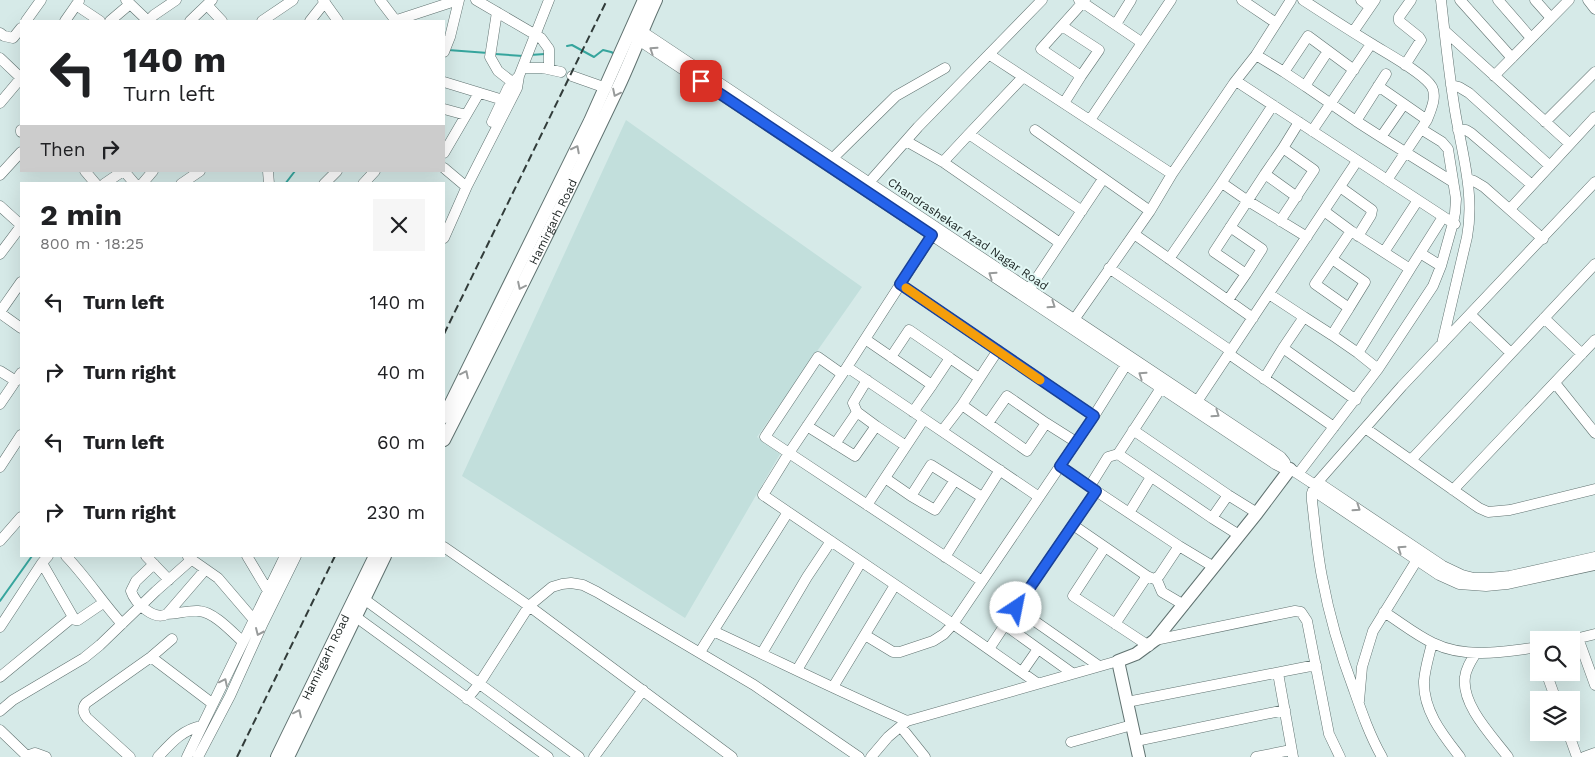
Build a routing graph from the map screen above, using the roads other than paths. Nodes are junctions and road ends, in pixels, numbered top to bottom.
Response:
1 (42, 0) edge
2 (176, 0) edge
3 (293, 0) edge
4 (380, 0) edge
5 (459, 0) edge
6 (476, 0) edge
7 (644, 0) edge
8 (656, 0) edge
9 (1042, 0) edge
10 (1131, 0) edge
11 (1170, 0) edge
12 (1290, 0) edge
13 (1303, 0) edge
14 (1361, 0) edge
15 (1411, 0) edge
16 (1441, 0) edge
17 (1460, 0) edge
18 (1498, 0) edge
19 (1536, 0) edge
20 (1569, 0) edge
21 (1588, 0) edge
22 (210, 1) edge
23 (324, 1) edge
24 (1082, 1) edge
25 (1245, 1) edge
26 (78, 2) edge
27 (128, 2) edge
28 (550, 2) edge
29 (1372, 3) edge
30 (1595, 9) edge
31 (497, 12) junction
32 (1551, 18) junction
33 (27, 20) edge
34 (66, 20) edge
35 (99, 20) edge
36 (111, 20) edge
37 (147, 20) edge
38 (149, 20) edge
39 (191, 20) edge
40 (221, 20) edge
41 (263, 20) edge
42 (311, 20) edge
43 (337, 20) edge
44 (394, 20) edge
45 (398, 20) edge
46 (1276, 22) junction
47 (1116, 24) junction
48 (1062, 26) junction
49 (20, 29) edge
50 (1445, 31) junction
51 (635, 32) junction
52 (1353, 32) junction
53 (1, 36) edge
54 (534, 38) junction
55 (1531, 38) junction
56 (1141, 42) junction
57 (1371, 44) junction
58 (445, 50) edge
59 (1328, 51) junction
60 (990, 55) junction
61 (1256, 55) junction
62 (0, 58) edge
63 (1512, 58) junction
64 (1405, 65) junction
65 (945, 68) dead end
66 (549, 69) junction
67 (1354, 70) junction
68 (520, 71) junction
69 (561, 72) dead end
70 (1284, 72) junction
71 (1595, 72) edge
72 (1386, 74) dead end
73 (572, 76) dead end
74 (1081, 76) junction
75 (1494, 76) junction
76 (20, 77) edge
77 (1023, 77) junction
78 (20, 79) edge
79 (1236, 81) junction
80 (445, 82) edge
81 (1305, 86) junction
82 (1378, 86) junction
83 (606, 88) junction
84 (1444, 91) junction
85 (479, 93) junction
86 (503, 100) junction
87 (0, 103) edge
88 (1064, 103) junction
89 (1331, 104) junction
90 (1404, 104) junction
91 (1273, 105) junction
92 (445, 109) edge
93 (466, 115) junction
94 (1595, 116) edge
95 (1090, 120) junction
96 (1427, 120) junction
97 (1356, 121) junction
98 (1299, 122) junction
99 (1545, 122) junction
100 (1421, 129) junction
101 (1035, 130) dead end
102 (1458, 130) junction
103 (1312, 131) junction
104 (969, 134) junction
105 (1381, 137) junction
106 (906, 141) junction
107 (1570, 144) junction
108 (1283, 148) junction
109 (445, 151) edge
110 (1405, 152) junction
111 (20, 153) edge
112 (0, 158) edge
113 (833, 158) junction
114 (1358, 161) junction
115 (943, 162) junction
116 (1550, 166) junction
117 (8, 167) junction
118 (445, 169) edge
119 (86, 172) edge
120 (122, 172) edge
121 (124, 172) edge
122 (152, 172) edge
123 (199, 172) edge
124 (335, 172) edge
125 (374, 172) edge
126 (1172, 174) junction
127 (1265, 174) junction
128 (0, 176) edge
129 (1104, 179) junction
130 (1468, 179) junction
131 (1387, 180) junction
132 (94, 182) edge
133 (107, 182) edge
134 (133, 182) edge
135 (144, 182) edge
136 (184, 182) edge
137 (326, 182) edge
138 (365, 182) edge
139 (1453, 182) junction
140 (1595, 182) edge
141 (1222, 183) junction
142 (463, 184) junction
143 (1532, 185) junction
144 (866, 186) junction
145 (1340, 187) junction
146 (1297, 197) junction
147 (1418, 200) junction
148 (1248, 201) junction
149 (0, 206) edge
150 (1510, 209) junction
151 (1082, 211) junction
152 (1150, 211) junction
153 (1324, 211) junction
154 (1280, 221) junction
155 (20, 224) edge
156 (445, 224) edge
157 (1456, 224) junction
158 (20, 226) edge
159 (1230, 227) junction
160 (935, 231) junction
161 (1134, 234) junction
162 (1355, 234) junction
163 (445, 236) edge
164 (1307, 237) junction
165 (1543, 239) junction
166 (1060, 243) junction
167 (1384, 252) junction
168 (1420, 253) junction
169 (0, 254) edge
170 (1169, 259) junction
171 (1332, 259) junction
172 (1595, 264) edge
173 (1441, 266) junction
174 (1109, 268) junction
175 (1410, 269) junction
176 (1246, 274) junction
177 (20, 283) edge
178 (900, 284) junction
179 (1026, 293) junction
180 (1269, 294) junction
181 (1228, 300) junction
182 (1349, 308) junction
183 (0, 313) edge
184 (1471, 315) junction
185 (1304, 317) junction
186 (1253, 318) junction
187 (1544, 318) junction
188 (1072, 323) junction
189 (20, 327) edge
190 (1332, 336) junction
191 (865, 339) junction
192 (1595, 340) edge
193 (1441, 345) junction
194 (1282, 348) junction
195 (998, 350) junction
196 (1230, 352) junction
197 (1358, 352) junction
198 (1511, 353) junction
199 (1582, 354) junction
200 (891, 357) junction
201 (950, 358) junction
202 (1128, 361) junction
203 (1378, 369) junction
204 (845, 370) junction
205 (0, 371) edge
206 (18, 377) edge
207 (979, 378) junction
208 (1264, 379) junction
209 (867, 380) junction
210 (1555, 383) junction
211 (932, 385) junction
212 (1161, 388) junction
213 (1356, 400) junction
214 (0, 404) edge
215 (962, 405) junction
216 (1195, 405) junction
217 (857, 412) junction
218 (913, 412) junction
219 (445, 415) edge
220 (1094, 416) junction
221 (924, 419) junction
222 (988, 423) junction
223 (1046, 423) junction
224 (807, 426) junction
225 (876, 426) junction
226 (1334, 427) junction
227 (1365, 428) junction
228 (1133, 430) junction
229 (942, 431) junction
230 (1595, 433) edge
231 (20, 436) edge
232 (445, 438) edge
233 (1076, 442) junction
234 (835, 444) junction
235 (906, 446) junction
236 (789, 453) junction
237 (1118, 454) junction
238 (1411, 460) junction
239 (0, 466) edge
240 (1060, 466) junction
241 (1000, 470) junction
242 (1291, 470) junction
243 (1151, 477) junction
244 (885, 478) junction
245 (955, 480) junction
246 (1315, 484) junction
247 (1093, 488) junction
248 (1595, 489) edge
249 (1453, 490) junction
250 (1228, 495) junction
251 (912, 496) junction
252 (982, 497) junction
253 (1039, 497) junction
254 (868, 505) junction
255 (788, 512) junction
256 (1129, 513) junction
257 (1257, 514) junction
258 (1212, 518) junction
259 (20, 519) edge
260 (1073, 525) junction
261 (1240, 535) junction
262 (0, 541) edge
263 (831, 541) junction
264 (1178, 546) junction
265 (445, 548) edge
266 (1105, 548) junction
267 (1420, 556) junction
268 (67, 557) edge
269 (147, 557) edge
270 (247, 557) edge
271 (285, 557) edge
272 (296, 557) edge
273 (376, 557) edge
274 (385, 557) edge
275 (945, 557) junction
276 (1595, 557) edge
277 (189, 558) edge
278 (45, 560) edge
279 (861, 562) junction
280 (154, 564) junction
281 (1595, 564) edge
282 (1214, 567) junction
283 (205, 570) junction
284 (1152, 577) junction
285 (169, 580) junction
286 (982, 581) junction
287 (895, 585) junction
288 (268, 591) junction
289 (364, 599) junction
290 (274, 601) junction
291 (103, 603) junction
292 (1184, 605) junction
293 (141, 606) junction
294 (530, 606) junction
295 (1016, 608) junction
296 (1384, 612) junction
297 (168, 614) junction
298 (73, 617) junction
299 (356, 617) junction
300 (254, 620) junction
301 (122, 624) junction
302 (953, 624) junction
303 (1114, 624) junction
304 (1005, 625) junction
305 (0, 627) edge
306 (714, 630) junction
307 (1595, 634) edge
308 (865, 635) junction
309 (172, 638) dead end
310 (1580, 638) edge
311 (243, 642) junction
312 (1152, 643) junction
313 (1432, 643) junction
314 (989, 649) junction
315 (1038, 649) junction
316 (1530, 650) edge
317 (700, 652) junction
318 (1580, 652) edge
319 (762, 653) junction
320 (1476, 653) junction
321 (151, 657) junction
322 (1118, 660) junction
323 (1316, 665) junction
324 (1099, 666) junction
325 (797, 670) junction
326 (1022, 672) junction
327 (1072, 673) junction
328 (1278, 673) junction
329 (0, 677) edge
330 (1037, 683) junction
331 (479, 684) junction
332 (1595, 685) edge
333 (832, 688) junction
334 (643, 690) junction
335 (467, 699) junction
336 (1128, 702) junction
337 (213, 704) junction
338 (1359, 706) junction
339 (0, 710) edge
340 (1285, 710) junction
341 (904, 724) junction
342 (1132, 724) junction
343 (202, 726) junction
344 (0, 730) edge
345 (1136, 741) junction
346 (1571, 741) edge
347 (1070, 742) dead end
348 (1292, 753) edge
349 (1595, 753) edge
350 (26, 756) edge
351 (46, 757) edge
352 (130, 757) edge
353 (158, 757) edge
354 (187, 757) edge
355 (198, 757) edge
356 (276, 757) edge
357 (288, 757) edge
358 (548, 757) edge
359 (579, 757) edge
360 (594, 757) edge
361 (732, 757) edge
362 (859, 757) edge
363 (871, 757) edge
364 (925, 757) edge
365 (1139, 757) edge
366 (1256, 757) edge
367 (1340, 757) edge
368 (1382, 757) edge
369 (1460, 757) edge
370 (1508, 757) edge
371 (1577, 757) edge
372 (1584, 757) edge

1 - 33 street
2 - 38 street
3 - 41 street
4 - 44 street
5 - 45 street
5 - 58 street
6 - 31 street
7 - 51 main road, Hamirgarh Road
8 - 51 main road, Hamirgarh Road
9 - 60 street
10 - 47 street
11 - 56 street
12 - 46 street
13 - 52 street
14 - 29 street
15 - 64 street
16 - 50 street
17 - 63 street
18 - 55 street
19 - 32 street
20 - 32 street
21 - 30 street
22 - 39 street
22 - 40 street
23 - 42 street
23 - 43 street
24 - 47 street
24 - 48 street
25 - 46 street
26 - 34 street
26 - 35 street
27 - 36 street
27 - 37 street
28 - 54 street
29 - 52 street
31 - 54 street
31 - 68 street
32 - 55 street
46 - 61 street
47 - 56 street
48 - 74 street
48 - 74 street
49 - 53 street
50 - 75 street
50 - 84 street
51 - 83 main road, Hamirgarh Road
51 - 113 street, Chandrashekar Azad Nagar Road
144 -> 51 street, Chandrashekar Azad Nagar Road
51 -> 232 main road, Hamirgarh Road
52 - 57 street
54 - 66 street
54 - 68 street
55 - 63 street
56 - 95 street
57 - 64 street
57 - 67 street
59 - 67 street
59 - 70 street
59 - 81 street
60 - 77 street
60 - 106 street
61 - 70 street
61 - 79 street
62 - 76 street
63 - 75 street
64 - 84 street
65 - 113 street
66 - 68 street
66 - 69 street
67 - 89 street
68 - 86 street
68 - 163 street
70 - 81 street
71 - 99 street
72 - 82 street
73 - 83 street
74 - 88 street
75 - 99 street
77 - 88 street
77 - 104 street
78 - 87 street
79 - 91 street
79 - 126 street
80 - 85 street
81 - 89 street
82 - 90 street
82 - 97 street
219 -> 83 main road, Hamirgarh Road
84 - 96 street
84 - 102 street
84 - 116 street
85 - 86 street
85 - 93 street
86 - 142 street
88 - 95 street
89 - 97 street
89 - 103 street
90 - 96 street
90 - 105 street
91 - 98 street
91 - 141 street
92 - 93 street
93 - 109 street
94 - 107 street
95 - 126 street
96 - 100 street
97 - 105 street
98 - 103 street
98 - 108 street
99 - 107 street
100 - 110 street
100 - 139 street
101 - 129 street
102 - 130 street
102 - 143 street
103 - 114 street
104 - 115 street
104 - 151 street
105 - 110 street
106 - 115 street
106 - 144 street
107 - 116 street
108 - 127 street
108 - 146 street
110 - 131 street
110 - 139 street
111 - 117 street
112 - 117 street
113 - 144 street, Chandrashekar Azad Nagar Road
114 - 131 street
114 - 145 street
115 - 166 street
116 - 143 street
117 - 128 street
118 - 142 street
119 - 132 street
120 - 133 street
121 - 134 street
122 - 135 street
123 - 136 street
124 - 137 street
125 - 138 street
126 - 152 street
127 - 146 street
127 - 148 street
129 - 151 street
129 - 152 street
130 - 150 street
130 - 157 street
131 - 147 street
139 - 157 street
140 - 165 street
141 - 148 street
141 - 170 street
142 - 156 street
143 - 150 street
144 - 160 street, Chandrashekar Azad Nagar Road
145 - 153 street
145 - 162 street
146 - 154 street
147 - 157 street
147 - 167 street
148 - 154 street
148 - 159 street
149 - 155 street
150 - 165 street
151 - 166 street
152 - 161 street
153 - 162 street
153 - 164 street
154 - 164 street
157 - 168 street
157 - 173 street
157 - 193 street
158 - 169 street
159 - 176 street
159 - 176 street
160 - 178 street
160 - 179 street, Chandrashekar Azad Nagar Road
161 - 170 street
161 - 174 street
162 - 167 street
162 - 171 street
164 - 180 street
165 - 184 street
166 - 179 street
167 - 175 street
168 - 173 street
168 - 175 street
170 - 181 street
171 - 182 street
171 - 182 street
172 - 187 street
173 - 203 street
174 - 188 street
174 - 196 street
175 - 197 street
176 - 181 street
177 - 183 street
178 - 191 street
178 - 195 street
179 - 188 street, Chandrashekar Azad Nagar Road
180 - 185 street
180 - 186 street
181 - 186 street
182 - 190 street
183 - 189 street
184 - 193 street
184 - 198 street
185 - 190 street
185 - 194 street
186 - 196 street
187 - 198 street
187 - 199 street
188 - 202 street, Chandrashekar Azad Nagar Road
190 - 197 street
191 - 200 street
191 - 204 street
192 - 199 street
193 - 227 street
194 - 208 street
194 - 213 street
195 - 207 street
195 - 220 street
196 - 208 street
196 - 216 street
197 - 203 street
198 - 238 street
199 - 210 street
200 - 201 street
200 - 211 street
201 - 207 street
201 - 211 street
212 -> 202 street, Chandrashekar Azad Nagar Road
202 - 216 street, Chandrashekar Azad Nagar Road
202 - 220 street
203 - 213 street
204 - 209 street
204 - 224 street
204 - 236 street
205 - 206 street
206 - 214 street
207 - 215 street
208 - 226 street
209 - 217 street
209 - 218 street
210 - 230 street
210 - 249 street
211 - 218 street
212 - 216 street, Chandrashekar Azad Nagar Road
212 - 228 street
213 - 226 street
215 - 222 street
215 - 229 street
216 - 242 street, Chandrashekar Azad Nagar Road
217 - 225 street
217 - 234 street
218 - 221 street
220 - 233 street
221 - 229 street
221 - 235 street
222 - 223 street
222 - 223 street
223 - 233 street
224 - 234 street
224 - 236 street
225 - 234 street
225 - 235 street
226 - 242 street
227 - 238 street
227 - 246 street
228 - 237 street
228 - 250 street
229 - 241 street
231 - 239 street
233 - 240 street
235 - 244 street
236 - 254 street
236 - 255 street
237 - 243 street
237 - 247 street
238 - 249 street
240 - 247 street
240 - 253 street
241 - 252 street
241 - 253 street
242 - 246 street, Chandrashekar Azad Nagar Road
242 - 257 main road
243 - 256 street
243 - 258 street
244 - 251 street
244 - 254 street
245 - 251 street
245 - 251 street
245 - 252 street
246 - 267 street, Chandrashekar Azad Nagar Road
246 - 338 street
247 - 256 street
247 - 260 street
248 - 249 street
250 - 257 street
250 - 258 street
252 - 275 street
253 - 286 street
254 - 275 street
255 - 263 street
255 - 306 street
256 - 264 street
257 - 261 main road
258 - 261 street
259 - 262 street
260 - 266 street
260 - 295 street
261 - 282 main road
263 - 279 street
263 - 319 street
264 - 282 street
264 - 284 street
265 - 294 street
266 - 284 street
266 - 303 street
267 - 276 street
267 - 281 street
267 - 296 street
268 - 291 street
269 - 280 street
270 - 288 street
271 - 288 street
272 - 290 street
356 -> 273 main road, Hamirgarh Road
274 - 289 main road, Hamirgarh Road
275 - 286 street
277 - 283 street
277 - 285 street
278 - 298 street
278 - 305 street
279 - 287 street
279 - 325 street
280 - 285 street
280 - 293 street
282 - 292 main road
283 - 297 street
283 - 300 street
284 - 292 street
284 - 303 street
285 - 293 street
286 - 302 street
287 - 302 street
287 - 308 street
288 - 290 street
288 - 300 street
289 - 299 main road, Hamirgarh Road
289 - 331 street
290 -> 355 street
291 - 298 street
291 - 301 street
292 - 312 main road
293 - 297 street
293 - 301 street
294 - 317 street
294 - 331 street
294 - 334 street
295 - 304 street
295 - 324 street
296 - 313 street
296 - 338 street
297 - 311 street
298 - 329 street
299 - 335 street
299 - 357 main road, Hamirgarh Road
300 - 311 street
301 - 339 street
302 - 308 street
302 - 314 street
303 - 312 street
304 - 314 street
304 - 315 street
306 - 317 street
306 - 319 street
307 - 310 street
308 - 333 street
309 - 321 street
337 -> 311 street
312 - 322 main road
312 - 323 street
313 - 320 street
313 - 369 street
314 - 326 street
315 - 326 street
315 - 327 street
316 - 320 street
317 - 362 street
318 - 332 street
319 - 325 street
320 - 370 street
321 - 337 street
321 - 352 street
322 - 324 street
322 - 336 main road
323 - 328 street
323 - 367 street
324 - 327 street
325 - 333 street
326 - 330 street
327 - 330 street
328 - 336 street
328 - 340 street
330 - 341 street
331 - 335 street
331 - 359 street
333 - 341 street
334 - 360 street
334 - 361 street
335 - 358 street
336 - 342 main road
337 - 343 street
338 - 368 street
340 - 345 street
340 - 348 street
341 - 363 street
341 - 364 street
342 - 345 main road
342 - 347 street
343 - 353 street
343 - 354 street
344 - 350 street
345 - 365 main road
346 - 371 street
348 - 366 street
349 - 372 street
350 - 351 street

